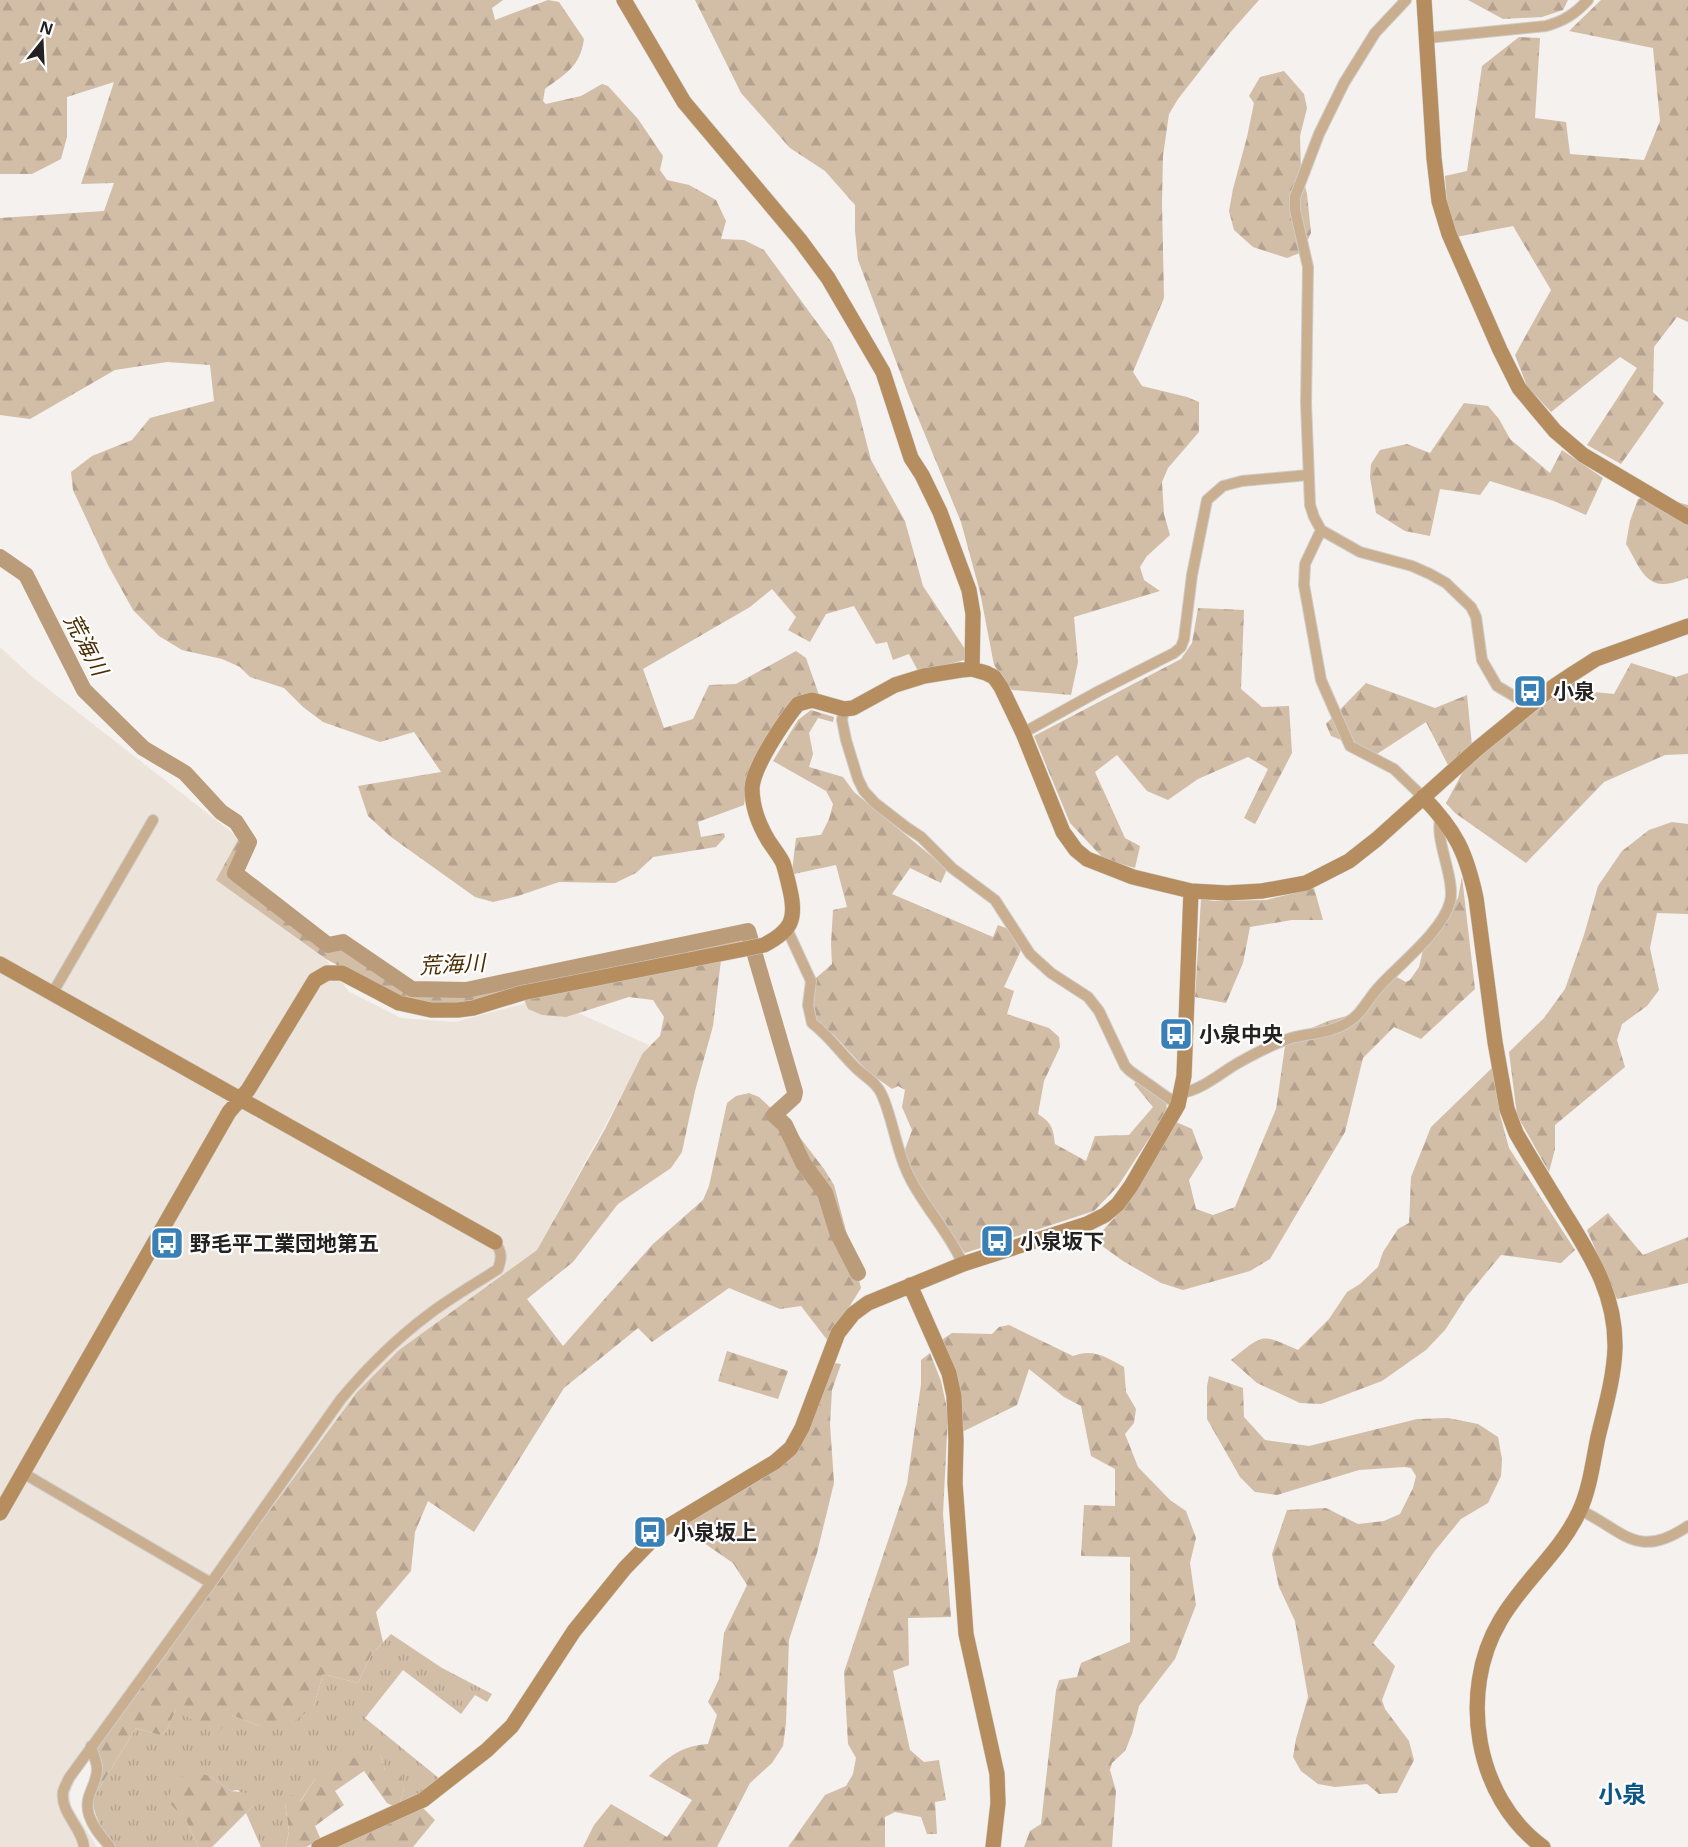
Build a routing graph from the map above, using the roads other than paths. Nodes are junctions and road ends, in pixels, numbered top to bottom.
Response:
1 (624, 0) edge
2 (1406, 0) edge
3 (1424, 0) edge
4 (1588, 0) edge
5 (1427, 38) junction
6 (1308, 475) junction
7 (1688, 517) edge
8 (1321, 530) junction
9 (1688, 626) edge
10 (972, 669) junction
11 (1527, 708) junction
12 (844, 709) junction
13 (1023, 734) junction
14 (1423, 798) junction
15 (1441, 816) junction
16 (153, 820) dead end
17 (1191, 891) junction
18 (787, 929) junction
19 (0, 964) edge
20 (52, 994) junction
21 (238, 1099) junction
22 (1180, 1099) junction
23 (495, 1242) joint
24 (963, 1264) junction
25 (910, 1285) junction
26 (23, 1473) junction
27 (1580, 1510) junction
28 (0, 1513) edge
29 (1688, 1526) edge
30 (211, 1583) junction
31 (91, 1746) junction
32 (84, 1847) edge
33 (110, 1847) edge
34 (320, 1847) edge
35 (993, 1847) edge
36 (1543, 1847) edge

1 - 10 street
2 - 6 street
3 - 5 street
4 - 5 street
5 - 7 street
6 - 8 street
6 - 13 street
8 - 11 street
8 - 14 street
9 - 11 street
10 - 12 street
10 - 13 street
11 - 14 street
12 - 18 street
12 - 22 street
13 - 17 street
14 - 15 street
14 - 17 street
15 - 22 street
15 - 27 street
16 - 20 street
17 - 22 street
18 - 21 street
18 - 24 street
19 - 20 street
20 - 21 street
21 - 23 street
21 - 26 street
22 - 24 street
23 - 30 street
24 - 25 street
25 - 34 street
25 - 35 street
26 - 28 street
26 - 30 street
27 - 29 street
27 - 36 street
30 - 31 street
31 - 32 street
31 - 33 street

